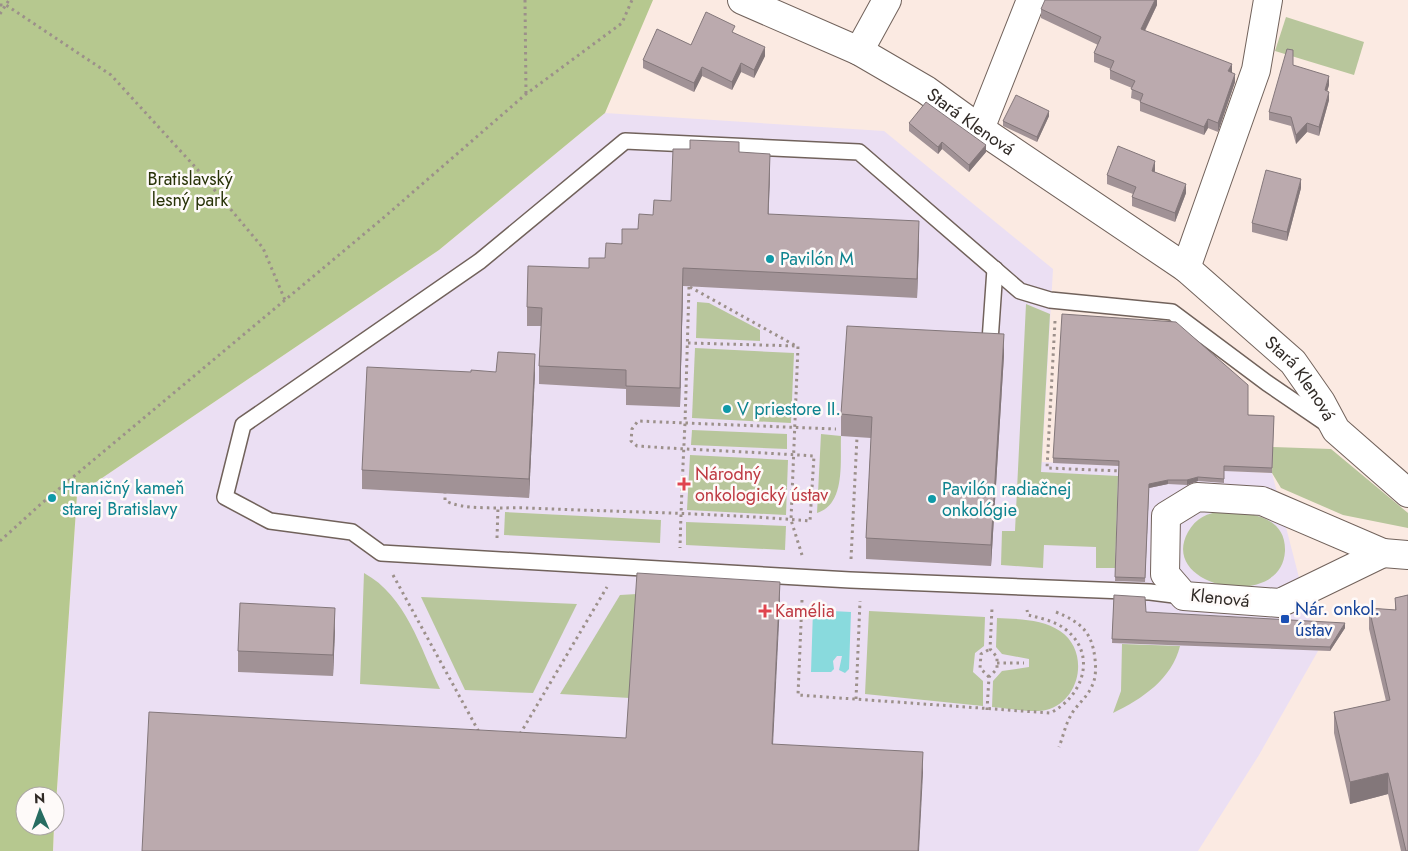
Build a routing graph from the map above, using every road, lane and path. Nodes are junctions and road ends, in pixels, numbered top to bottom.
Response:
1 (9, 0) edge
2 (525, 0) edge
3 (632, 0) edge
4 (742, 0) edge
5 (887, 0) edge
6 (1031, 0) edge
7 (1268, 0) edge
8 (0, 5) edge
9 (6, 5) junction
10 (0, 14) edge
11 (859, 52) junction
12 (526, 94) junction
13 (980, 130) junction
14 (1186, 268) junction
15 (995, 269) junction
16 (285, 300) junction
17 (1056, 301) junction
18 (990, 341) edge
19 (688, 342) junction
20 (798, 346) junction
21 (1052, 369) junction
22 (1059, 369) edge
23 (685, 423) junction
24 (1049, 424) junction
25 (1055, 425) edge
26 (795, 429) junction
27 (836, 429) dead end
28 (1336, 430) junction
29 (857, 437) edge
30 (684, 449) junction
31 (794, 455) junction
32 (1125, 471) edge
33 (445, 482) edge
34 (1408, 493) edge
35 (498, 507) junction
36 (681, 515) junction
37 (791, 520) junction
38 (497, 536) dead end
39 (0, 541) edge
40 (381, 553) junction
41 (1396, 554) edge
42 (810, 557) dead end
43 (843, 561) dead end
44 (851, 561) junction
45 (861, 562) dead end
46 (619, 567) junction
47 (679, 570) junction
48 (1184, 596) junction
49 (802, 597) dead end
50 (860, 601) dead end
51 (992, 608) dead end
52 (1027, 610) dead end
53 (1055, 612) dead end
54 (990, 649) junction
55 (997, 663) junction
56 (1024, 663) dead end
57 (989, 677) junction
58 (856, 699) junction
59 (987, 710) junction
60 (483, 740) edge
61 (516, 740) edge
62 (1059, 746) dead end

1 - 9 path
2 - 12 path
3 - 12 path
4 - 11 street, Stará Klenová
5 - 11 street
6 - 13 street
7 - 14 street
8 - 9 path
9 - 10 path
9 - 16 path
11 - 13 street, Stará Klenová
12 - 16 path
13 - 14 street, Stará Klenová
14 - 28 street, Stará Klenová
15 - 17 lane
15 - 18 lane
15 - 40 lane
16 - 39 path
17 - 21 path
17 - 28 lane
19 - 20 path
19 - 20 path
19 - 23 path
20 - 26 path
21 - 22 path
21 - 24 path
23 - 26 path
23 - 30 path
23 - 30 path
24 - 25 path
24 - 32 path
26 - 27 path
26 - 31 path
28 - 34 street, Stará Klenová
29 - 44 path
30 - 31 path
30 - 36 path
31 - 37 path
31 - 37 path
33 - 35 path
35 - 36 path
35 - 38 path
36 - 37 path
36 - 47 path
37 - 42 path
40 - 46 lane
40 - 60 path
41 - 48 street, Klenová
41 - 48 street, Klenová
43 - 44 path
44 - 45 path
46 - 47 lane
46 - 61 path
47 - 48 lane
49 - 58 path
50 - 58 path
51 - 54 path
52 - 59 path
53 - 62 path
54 - 55 path
54 - 57 path
55 - 56 path
55 - 57 path
57 - 59 path
58 - 59 path

